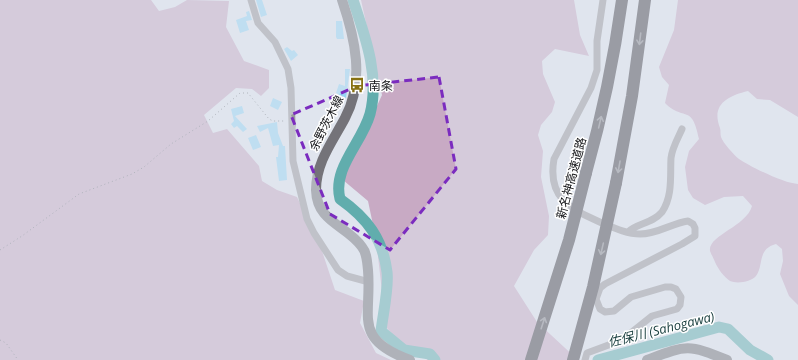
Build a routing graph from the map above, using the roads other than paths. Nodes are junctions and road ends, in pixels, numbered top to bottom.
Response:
1 (251, 0) edge
2 (342, 0) edge
3 (603, 0) edge
4 (621, 0) edge
5 (646, 0) edge
6 (682, 129) dead end
7 (628, 232) junction
8 (369, 282) junction
9 (585, 358) edge
10 (410, 360) edge
11 (531, 360) edge
12 (573, 360) edge
13 (647, 360) edge
14 (727, 360) edge

1 - 8 street
2 - 8 main road, 余野茨木線
3 - 7 street
11 -> 4 highway, 新名神高速道路, bridge
5 -> 12 highway, bridge
6 - 7 street
7 - 9 street
8 - 10 main road, 余野茨木線
13 - 14 main road

